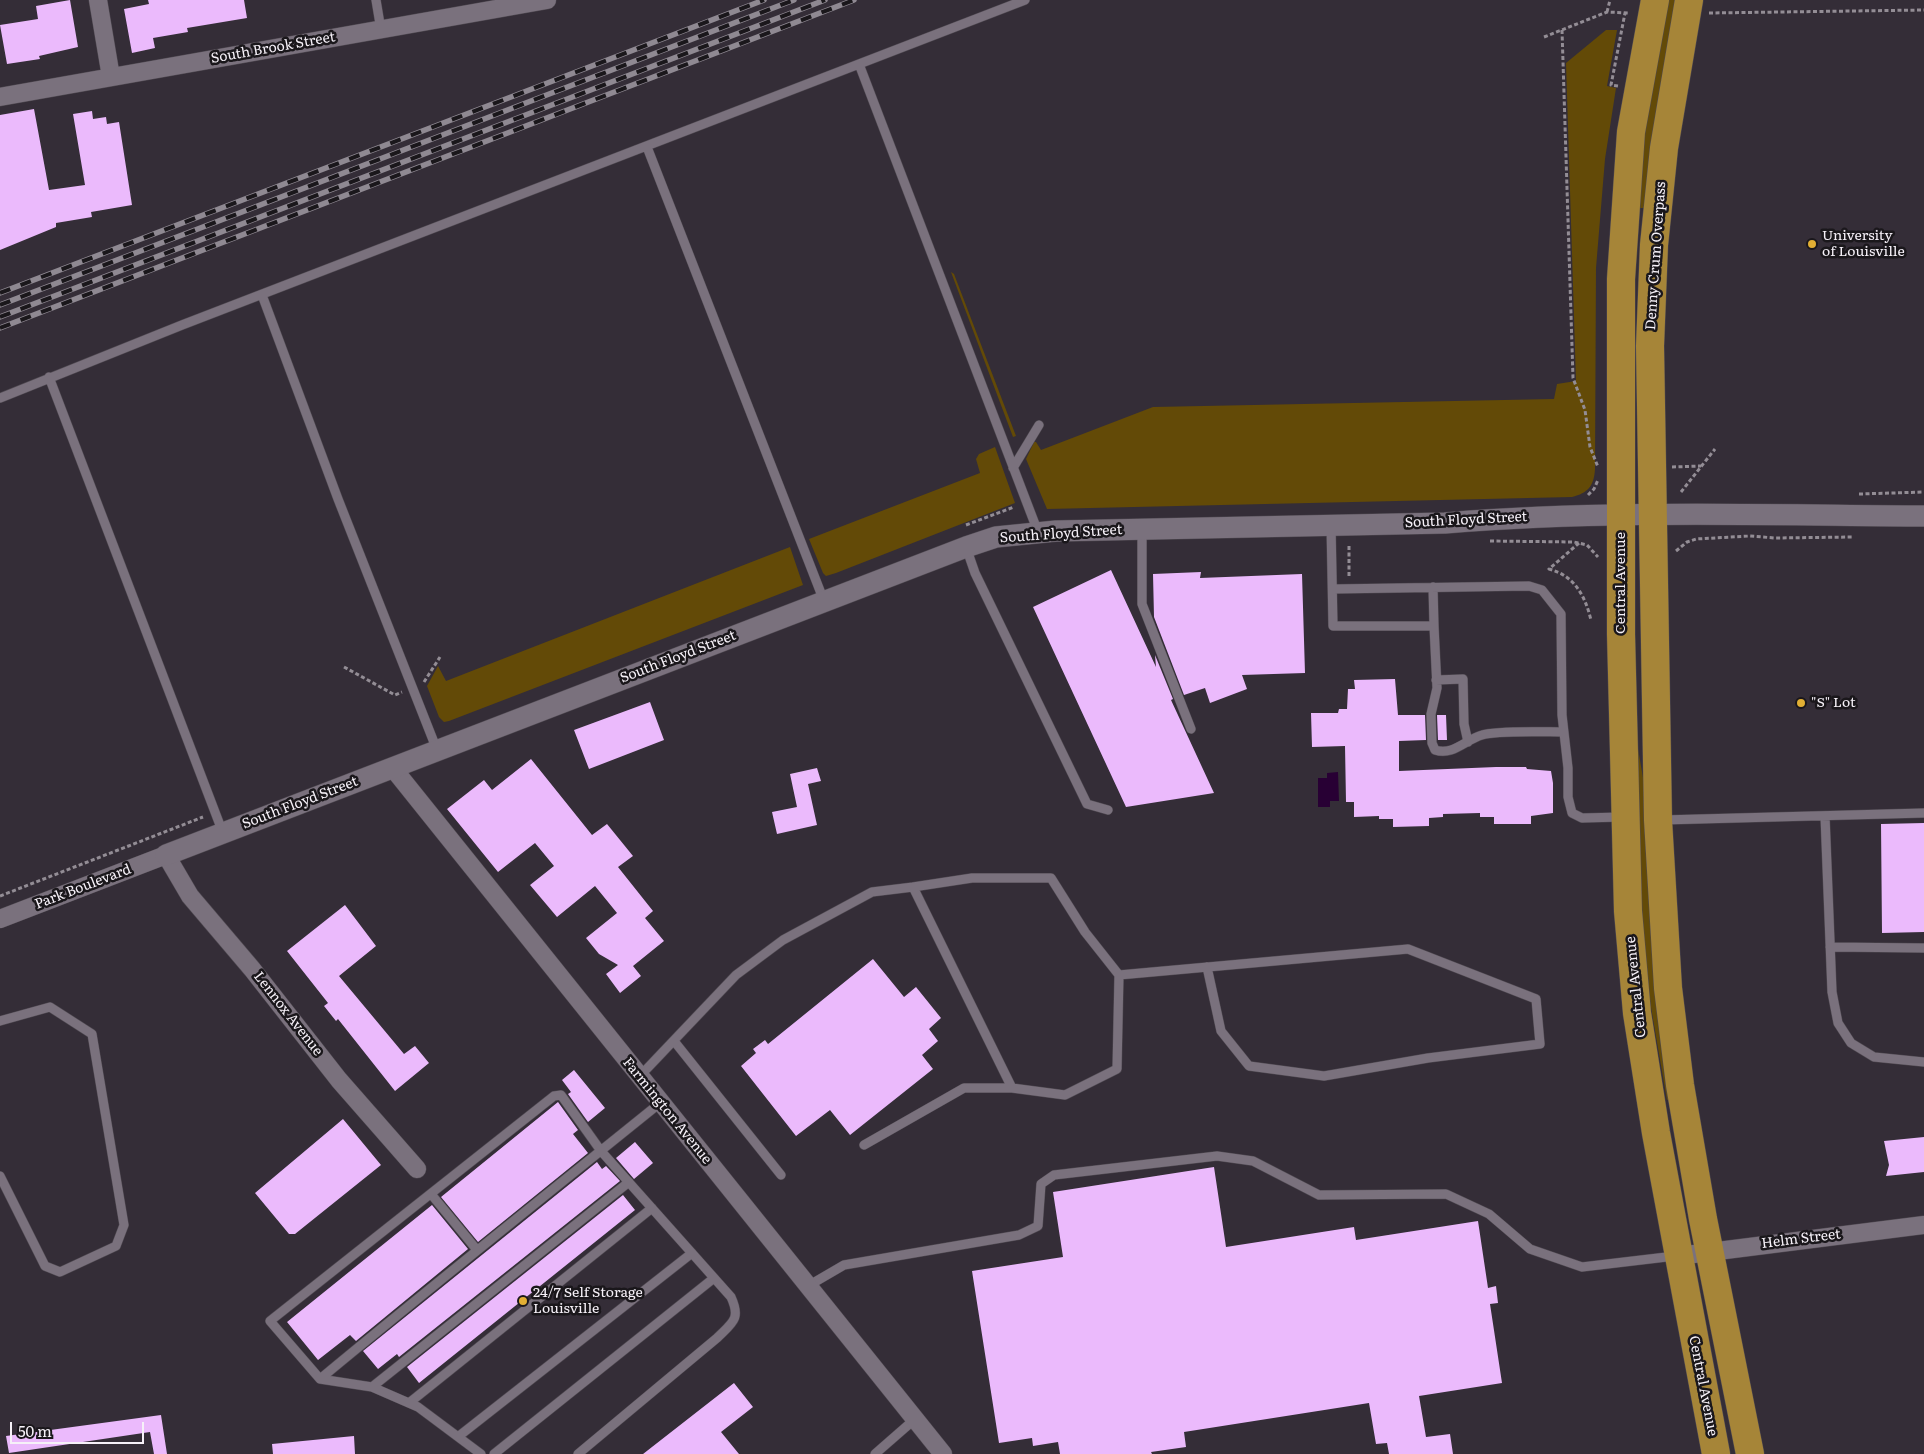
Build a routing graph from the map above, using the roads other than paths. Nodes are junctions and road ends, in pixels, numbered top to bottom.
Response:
1 (98, 0) edge
2 (376, 0) edge
3 (547, 0) edge
4 (1025, 0) edge
5 (1655, 0) edge
6 (489, 5) edge
7 (1697, 6) edge
8 (381, 30) junction
9 (859, 64) junction
10 (111, 77) junction
11 (0, 97) edge
12 (647, 146) junction
13 (262, 296) junction
14 (49, 377) junction
15 (0, 398) edge
16 (1039, 425) dead end
17 (1013, 468) junction
18 (1621, 514) junction
19 (1653, 514) junction
20 (1924, 516) edge
21 (1331, 524) junction
22 (1142, 529) junction
23 (1038, 532) junction
24 (966, 547) junction
25 (1433, 587) junction
26 (1333, 589) junction
27 (824, 601) junction
28 (1434, 626) junction
29 (1436, 680) junction
30 (1192, 729) dead end
31 (1564, 732) junction
32 (1468, 742) junction
33 (437, 751) junction
34 (392, 767) junction
35 (1108, 810) dead end
36 (1924, 813) edge
37 (1825, 816) junction
38 (1625, 817) junction
39 (1658, 820) junction
40 (223, 834) junction
41 (166, 855) junction
42 (913, 887) junction
43 (0, 919) edge
44 (1830, 947) junction
45 (1924, 948) edge
46 (1207, 967) junction
47 (1118, 975) junction
48 (0, 1021) edge
49 (674, 1041) junction
50 (1924, 1062) edge
51 (639, 1077) junction
52 (1012, 1088) junction
53 (660, 1103) junction
54 (864, 1146) dead end
55 (601, 1151) junction
56 (417, 1169) dead end
57 (0, 1176) edge
58 (781, 1176) dead end
59 (629, 1182) junction
60 (431, 1194) junction
61 (652, 1208) junction
62 (1924, 1225) edge
63 (477, 1250) junction
64 (1709, 1250) junction
65 (692, 1253) junction
66 (1678, 1256) junction
67 (714, 1278) junction
68 (808, 1286) junction
69 (320, 1380) junction
70 (372, 1387) junction
71 (409, 1403) junction
72 (915, 1419) junction
73 (459, 1436) junction
74 (481, 1454) edge
75 (494, 1454) edge
76 (578, 1454) edge
77 (875, 1454) edge
78 (943, 1454) edge
79 (1716, 1454) edge
80 (1750, 1454) edge

1 - 10 street
2 - 8 lane
3 - 6 street, South Brook Street
4 - 9 lane
5 - 18 main road
6 - 8 street, South Brook Street
7 - 19 main road, Denny Crum Overpass
8 - 10 street, South Brook Street
9 - 12 lane
9 - 17 lane
10 - 11 street, South Brook Street
12 - 13 lane
12 - 27 lane
13 - 14 lane
13 - 33 lane
14 - 15 lane
14 - 40 lane
16 - 17 lane
17 - 23 lane
18 - 19 street, South Floyd Street
18 - 21 street, South Floyd Street
18 - 38 main road, Central Avenue
19 - 20 street, South Floyd Street
19 - 39 main road
21 - 22 street, South Floyd Street
21 - 26 lane
22 - 23 street, South Floyd Street
22 - 30 lane
23 - 24 street, South Floyd Street
24 - 27 street, South Floyd Street
24 - 35 lane
25 - 26 lane
25 - 28 lane
25 - 31 lane
26 - 28 lane
27 - 33 street, South Floyd Street
28 - 29 lane
29 - 32 lane
29 - 32 lane
31 - 32 lane
31 - 38 lane
33 - 34 street, South Floyd Street
34 - 40 street, South Floyd Street
34 - 51 street, Farmington Avenue
36 - 37 lane
37 - 39 lane
37 - 44 lane
38 - 66 main road, Central Avenue
39 - 64 main road
40 - 41 street, South Floyd Street
41 - 43 street, Park Boulevard
41 - 56 street, Lennox Avenue
42 - 47 lane
42 - 49 lane
42 - 52 lane
44 - 45 lane
44 - 50 lane
46 - 46 lane
46 - 47 lane
47 - 52 lane
48 - 57 lane
49 - 51 lane
49 - 58 lane
51 - 53 street, Farmington Avenue
52 - 54 lane
53 - 55 lane
53 - 68 street, Farmington Avenue
55 - 59 lane
55 - 60 lane
55 - 63 lane
59 - 61 lane
59 - 70 lane
60 - 63 lane
60 - 69 lane
61 - 65 lane
61 - 71 lane
62 - 64 street, Helm Street
63 - 69 lane
64 - 66 street, Helm Street
64 - 80 main road
65 - 67 lane
65 - 73 lane
66 - 68 lane
66 - 79 main road, Central Avenue
67 - 75 lane
67 - 76 lane
68 - 72 street, Farmington Avenue
69 - 70 lane
70 - 71 lane
71 - 73 lane
72 - 77 lane
72 - 78 street, Farmington Avenue
73 - 74 lane

